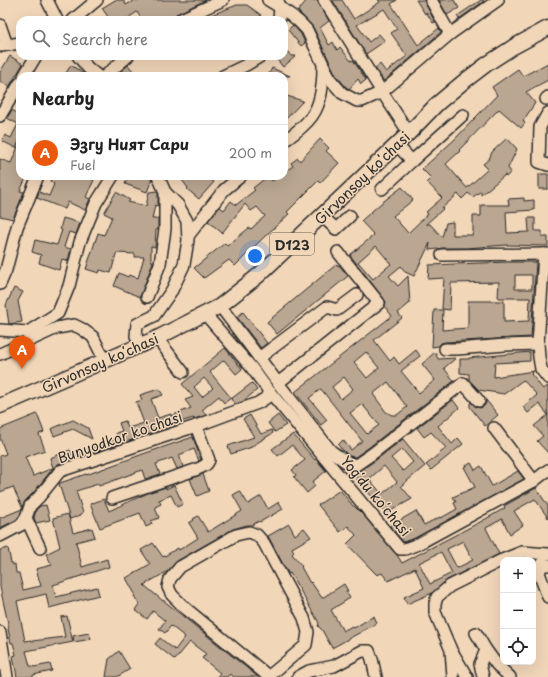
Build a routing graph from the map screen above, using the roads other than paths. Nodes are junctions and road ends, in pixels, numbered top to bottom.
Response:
1 (47, 0) edge
2 (97, 0) edge
3 (223, 0) edge
4 (268, 0) edge
5 (324, 0) edge
6 (431, 0) edge
7 (498, 0) edge
8 (279, 3) edge
9 (55, 16) edge
10 (78, 16) edge
11 (188, 16) edge
12 (279, 16) edge
13 (0, 26) edge
14 (548, 28) edge
15 (450, 34) junction
16 (16, 44) edge
17 (4, 45) edge
18 (34, 60) edge
19 (81, 60) edge
20 (123, 60) edge
21 (254, 60) edge
22 (323, 64) junction
23 (26, 72) edge
24 (93, 72) edge
25 (110, 72) edge
26 (231, 72) edge
27 (16, 90) edge
28 (382, 92) junction
29 (548, 113) edge
30 (463, 115) dead end
31 (0, 116) edge
32 (410, 133) junction
33 (288, 139) edge
34 (397, 145) junction
35 (412, 161) junction
36 (548, 165) edge
37 (36, 180) edge
38 (111, 180) edge
39 (160, 180) edge
40 (236, 180) edge
41 (382, 189) dead end
42 (165, 192) junction
43 (322, 216) junction
44 (350, 216) dead end
45 (188, 236) junction
46 (338, 252) dead end
47 (546, 254) edge
48 (442, 255) dead end
49 (0, 284) edge
50 (357, 295) dead end
51 (147, 297) dead end
52 (220, 306) junction
53 (205, 314) junction
54 (0, 330) edge
55 (157, 338) junction
56 (538, 344) junction
57 (141, 346) junction
58 (444, 349) dead end
59 (0, 354) edge
60 (259, 358) junction
61 (105, 361) junction
62 (183, 372) dead end
63 (548, 378) edge
64 (278, 383) junction
65 (269, 391) junction
66 (479, 401) dead end
67 (0, 406) edge
68 (196, 426) junction
69 (494, 428) dead end
70 (548, 470) edge
71 (534, 481) junction
72 (112, 498) dead end
73 (26, 518) junction
74 (0, 536) edge
75 (40, 548) dead end
76 (548, 554) edge
77 (548, 565) edge
78 (548, 597) edge
79 (0, 632) edge
80 (476, 633) dead end
81 (451, 650) junction
82 (486, 650) junction
83 (8, 677) edge
84 (268, 677) edge
85 (298, 677) edge
86 (376, 677) edge
87 (453, 677) edge
88 (467, 677) edge
89 (483, 677) edge
90 (510, 677) edge

1 - 9 street
2 - 10 street
3 - 11 street
4 - 8 street
5 - 28 street
6 - 15 street
7 - 15 street
8 - 12 street
8 - 22 street
13 - 17 street
14 - 32 main road, Girvonsoy koʻchasi / D123
15 - 28 street
16 - 17 street
18 - 23 street
19 - 24 street
20 - 25 street
21 - 26 street
22 - 28 street
22 - 33 street
27 - 31 street
28 - 32 street
29 - 36 street
30 - 35 street
32 - 34 main road, Girvonsoy koʻchasi / D123
34 - 35 street
34 - 43 main road, Girvonsoy koʻchasi / D123
35 - 41 street
37 - 49 street
38 - 54 street
39 - 42 street
40 - 45 street
42 - 45 street
42 - 51 street
43 - 44 street
43 - 52 main road, Girvonsoy koʻchasi / D123
45 - 57 street
46 - 64 street
47 - 48 street
47 - 56 street
50 - 60 street
52 - 53 main road, Girvonsoy koʻchasi / D123
52 - 60 street, Yogʻdu koʻchasi
53 - 55 main road, Girvonsoy koʻchasi / D123
53 - 65 street, Yogʻdu koʻchasi
55 - 57 main road, Girvonsoy koʻchasi / D123
55 - 62 street
56 - 58 street
56 - 63 street
57 - 61 main road, Girvonsoy koʻchasi / D123
59 - 61 street
60 - 64 street, Yogʻdu koʻchasi
61 - 67 main road, Girvonsoy koʻchasi / D123
64 - 66 street, Yogʻdu koʻchasi
65 - 68 street, Bunyodkor koʻchasi
65 - 71 street, Yogʻdu koʻchasi
68 - 72 street
68 - 73 street, Bunyodkor koʻchasi
69 - 71 street
70 - 71 street
73 - 74 street, Bunyodkor koʻchasi
73 - 75 street
76 - 81 street
77 - 78 street
79 - 83 street
80 - 82 street
81 - 87 street
81 - 88 street
82 - 89 street
82 - 90 street
84 - 84 street
85 - 86 street

